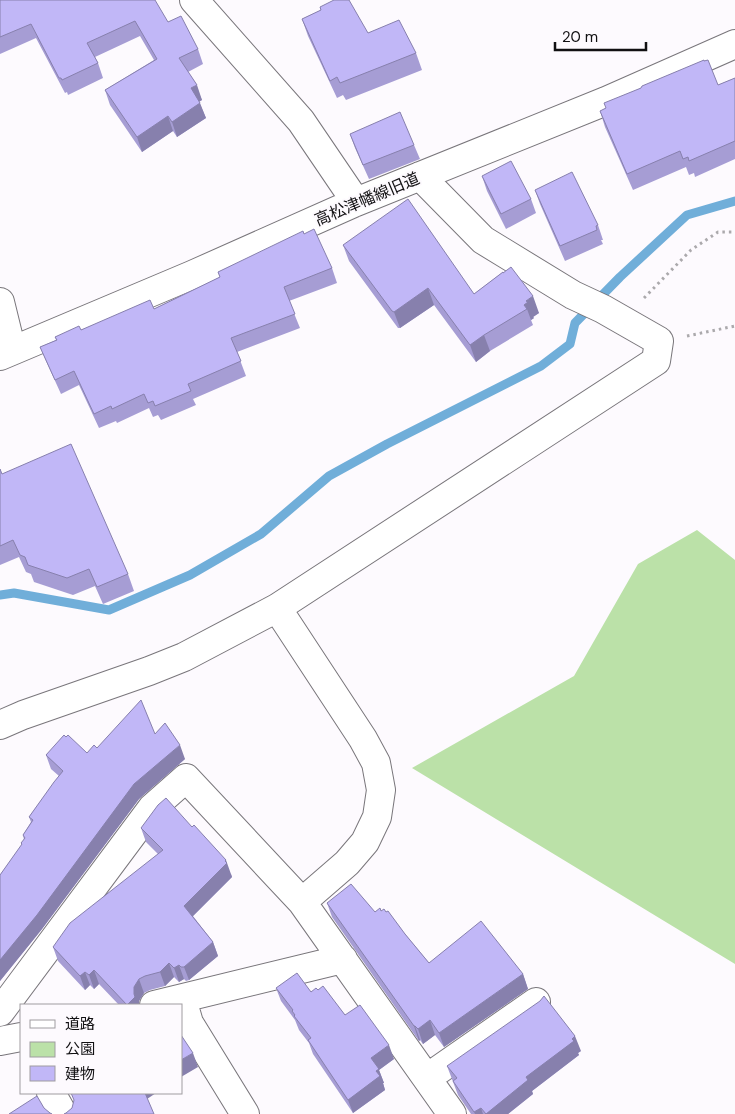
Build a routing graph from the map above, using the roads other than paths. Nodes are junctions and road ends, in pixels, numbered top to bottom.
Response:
1 (194, 0) edge
2 (735, 44) edge
3 (420, 176) junction
4 (356, 202) junction
5 (0, 302) edge
6 (6, 353) edge
7 (277, 608) junction
8 (0, 725) edge
9 (302, 902) junction
10 (344, 960) junction
11 (182, 998) junction
12 (536, 1002) edge
13 (158, 1004) edge
14 (0, 1012) edge
15 (427, 1078) junction
16 (52, 1094) edge
17 (63, 1114) edge
18 (245, 1114) edge
19 (452, 1114) edge

1 - 4 street
2 - 3 street, 高松津幡線旧道
3 - 4 street, 高松津幡線旧道
3 - 7 street
4 - 6 street, 高松津幡線旧道
5 - 6 street
7 - 8 street
7 - 9 street
9 - 10 street
9 - 14 street
10 - 11 street
10 - 15 street
11 - 13 street
11 - 18 street
12 - 15 street
15 - 19 street
16 - 17 street

